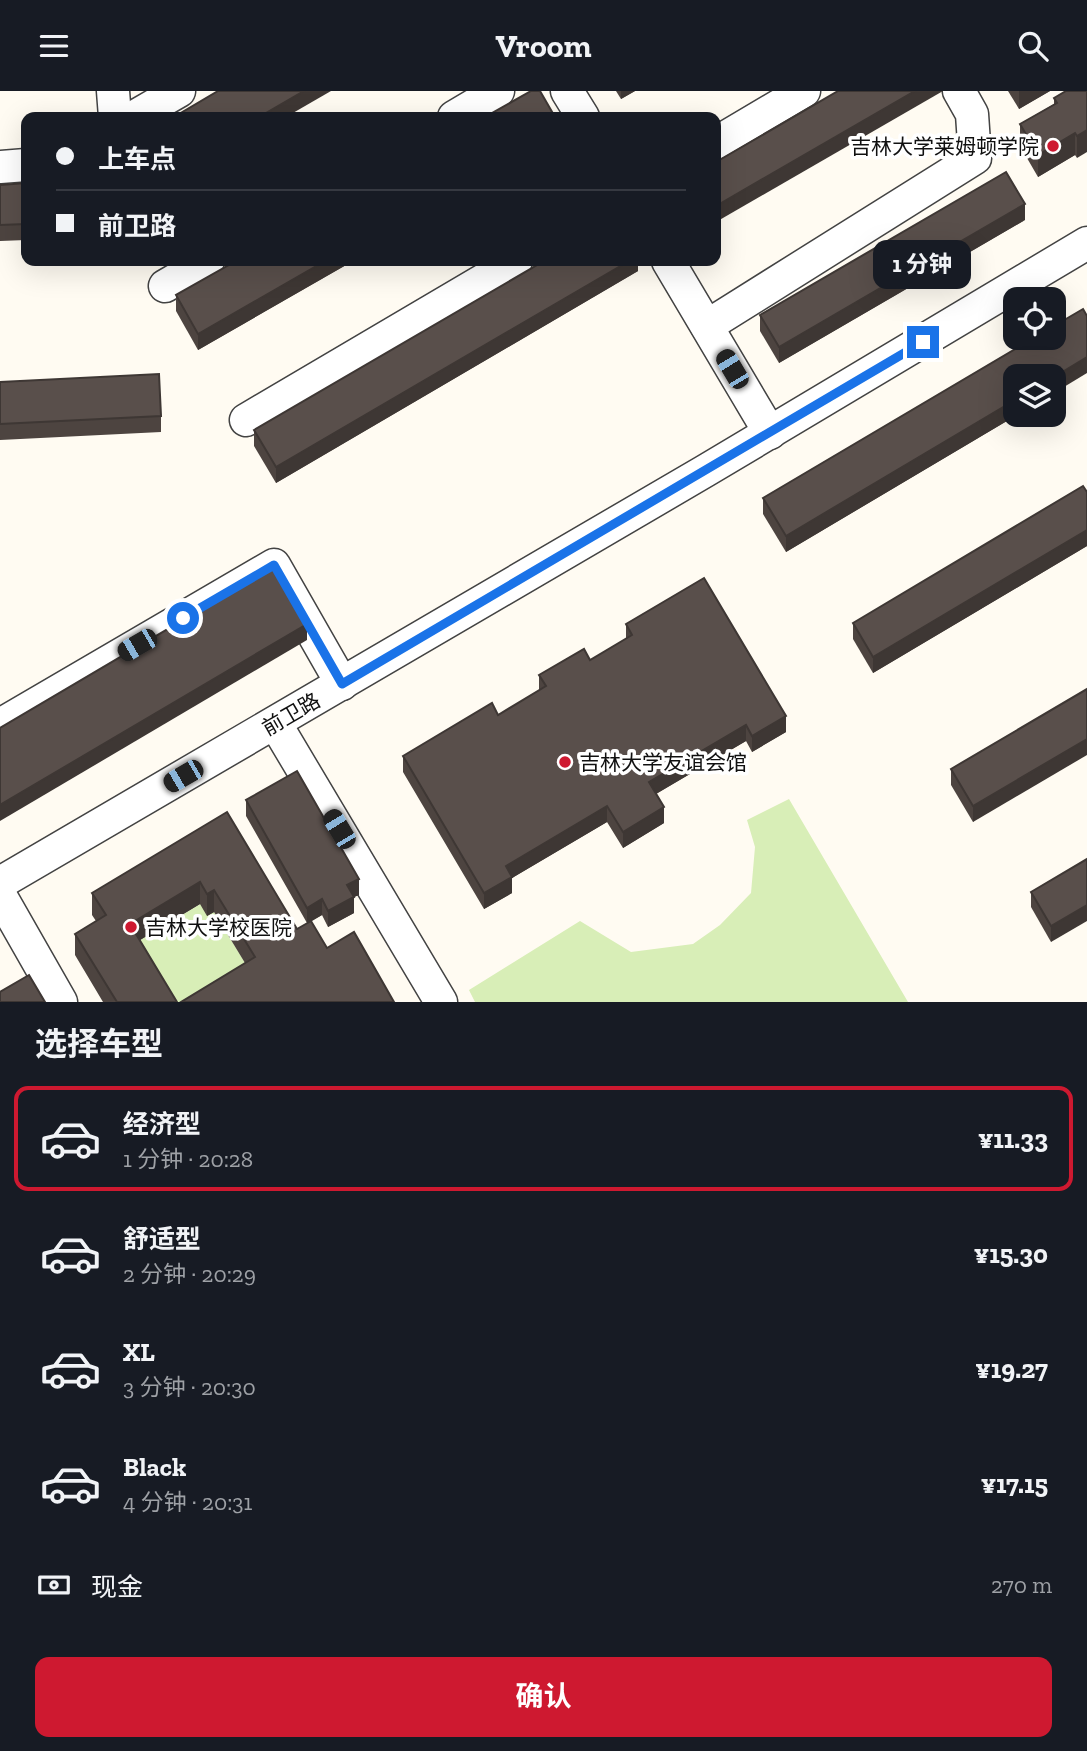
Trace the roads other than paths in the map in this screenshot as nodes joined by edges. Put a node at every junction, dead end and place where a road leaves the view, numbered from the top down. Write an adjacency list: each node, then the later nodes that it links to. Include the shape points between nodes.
1 (113, 91): 7 (street)
2 (179, 91): 8 (street)
3 (498, 91): 9 (street)
4 (567, 91): 10 (street)
5 (804, 91): 11 (street)
6 (959, 91): 19 (street, via 972,114 975,158)
7 (115, 112)
8 (143, 112)
9 (462, 112)
10 (580, 112)
11 (721, 140)
12 (21, 165): 13 (street)
13 (0, 167)
14 (1087, 243): 21 (street, 前卫路)
15 (199, 266): 18 (street)
16 (508, 266): 20 (street)
17 (671, 266): 19 (street)
18 (165, 286)
19 (707, 325): 21 (street)
20 (246, 420)
21 (770, 433): 22 (street, 前卫路)
22 (342, 684): 23 (street, 前卫路); 24 (street, via 274,565)
23 (275, 723): 25 (street, 前卫路); 28 (street)
24 (0, 725)
25 (0, 883)
26 (0, 895): 27 (street)
27 (61, 1002)
28 (441, 1002)

